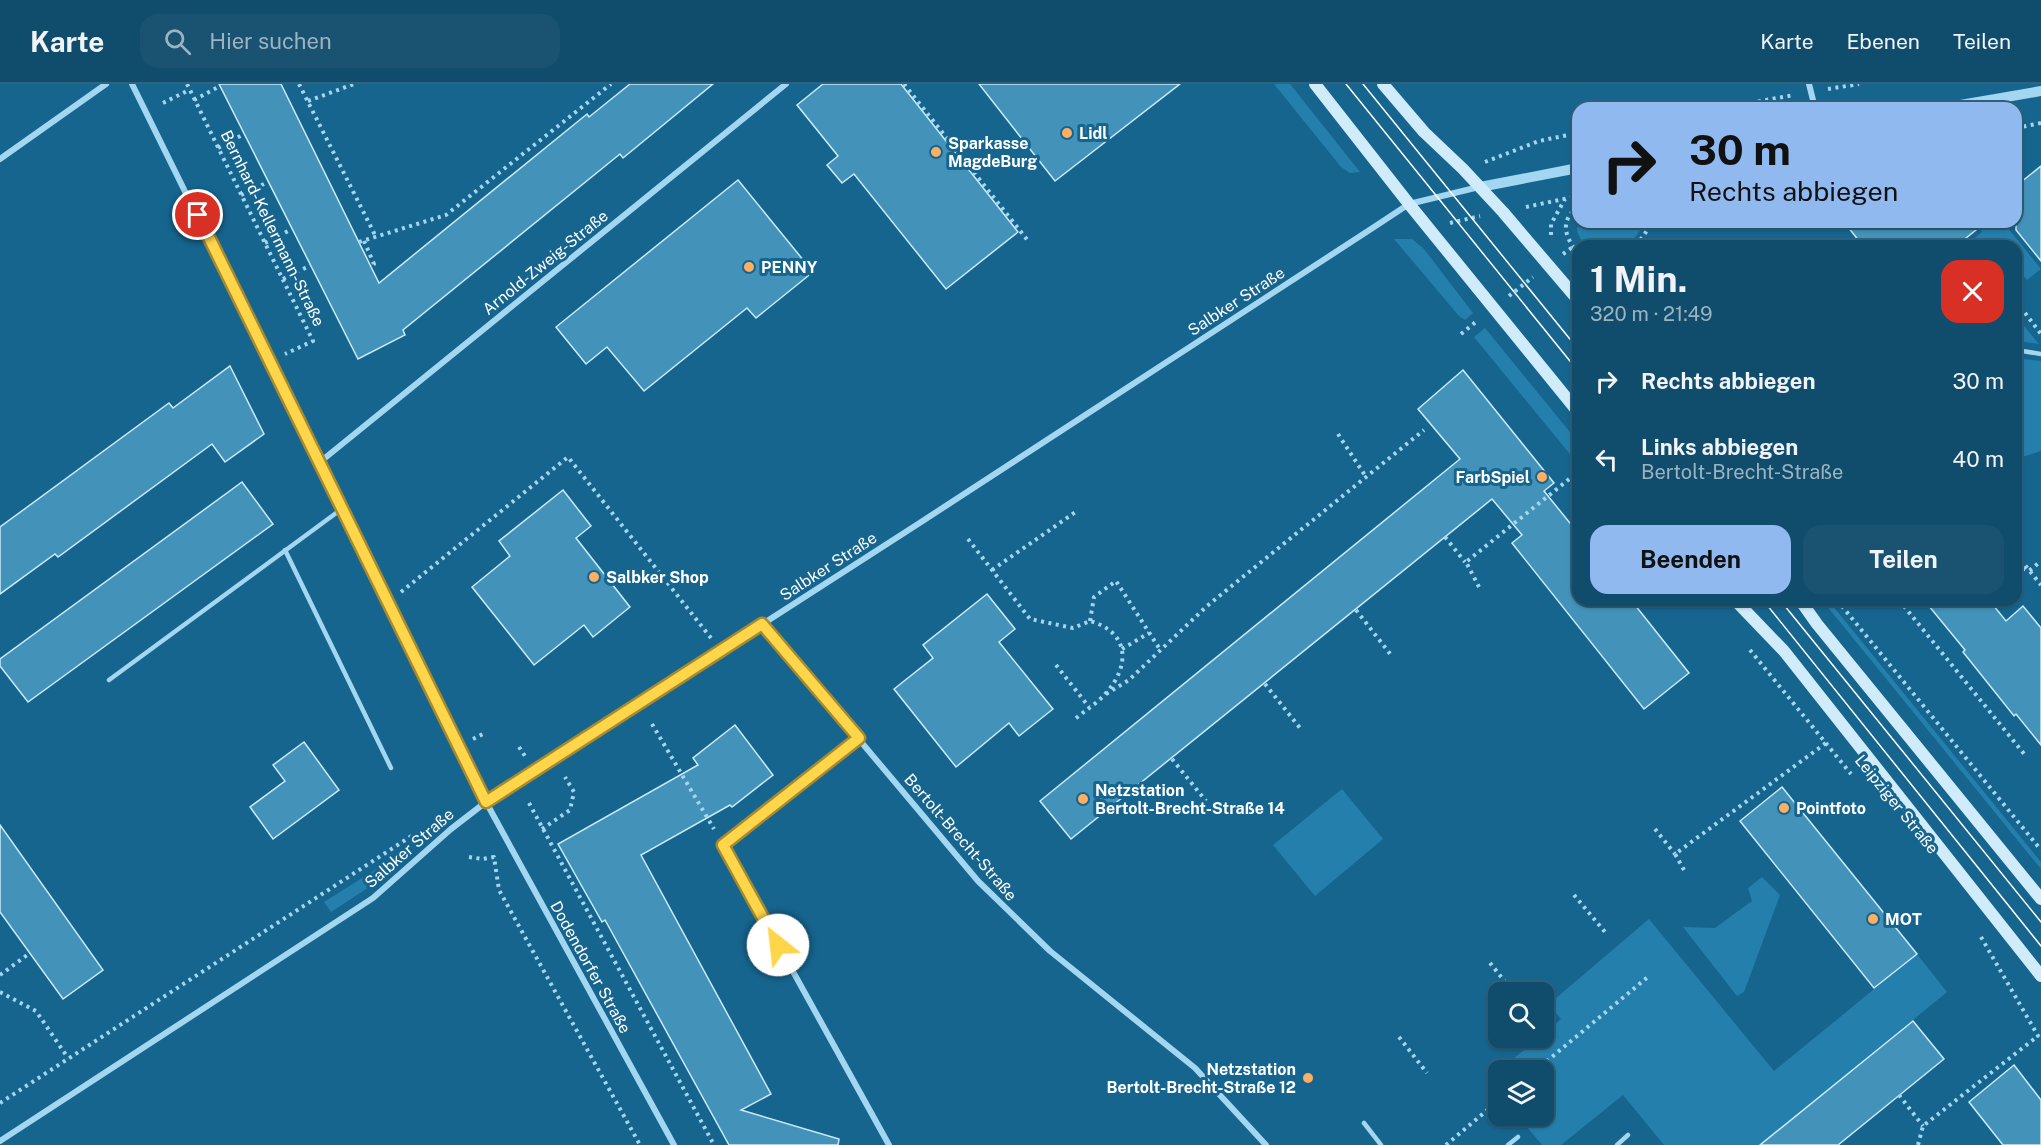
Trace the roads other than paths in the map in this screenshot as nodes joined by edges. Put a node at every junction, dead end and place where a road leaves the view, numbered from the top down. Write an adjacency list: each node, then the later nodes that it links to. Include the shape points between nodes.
1 (106, 84): 10 (street)
2 (132, 84): 18 (street)
3 (786, 84): 18 (street, Arnold-Zweig-Straße)
4 (1315, 84): 13 (main road)
5 (1383, 84): 12 (main road, via 1424,132)
6 (1809, 84): 8 (street)
7 (2041, 91): 9 (street)
8 (1814, 102)
9 (1978, 102)
10 (0, 159)
11 (1572, 169): 12 (street)
12 (1480, 187): 13 (street, Salbker Straße); 14 (main road)
13 (1409, 204): 17 (main road); 23 (street, Salbker Straße)
14 (1572, 293)
15 (2022, 351): 16 (lane)
16 (2041, 354)
17 (1572, 405)
18 (320, 462): 19 (street)
19 (342, 508): 20 (lane); 27 (street)
20 (285, 550): 24 (lane); 26 (lane)
21 (1742, 606): 29 (main road, Leipziger Straße, via 1784,651)
22 (1804, 606): 28 (main road)
23 (762, 624): 25 (street, Bertolt-Brecht-Straße); 27 (street, Salbker Straße)
24 (109, 680)
25 (859, 738): 35 (street, via 723,845); 36 (street, Bertolt-Brecht-Straße, via 1001,905 1050,951 1195,1068)
26 (391, 768)
27 (486, 802): 33 (street, Salbker Straße, via 373,898); 34 (street, Dodendorfer Straße)
28 (2041, 899)
29 (2041, 976)
30 (1364, 1123): 37 (lane)
31 (1628, 1136): 39 (lane)
32 (1518, 1137): 38 (lane)
33 (0, 1141)
34 (674, 1145)
35 (889, 1145)
36 (1266, 1145)
37 (1381, 1145)
38 (1508, 1145)
39 (1617, 1145)

